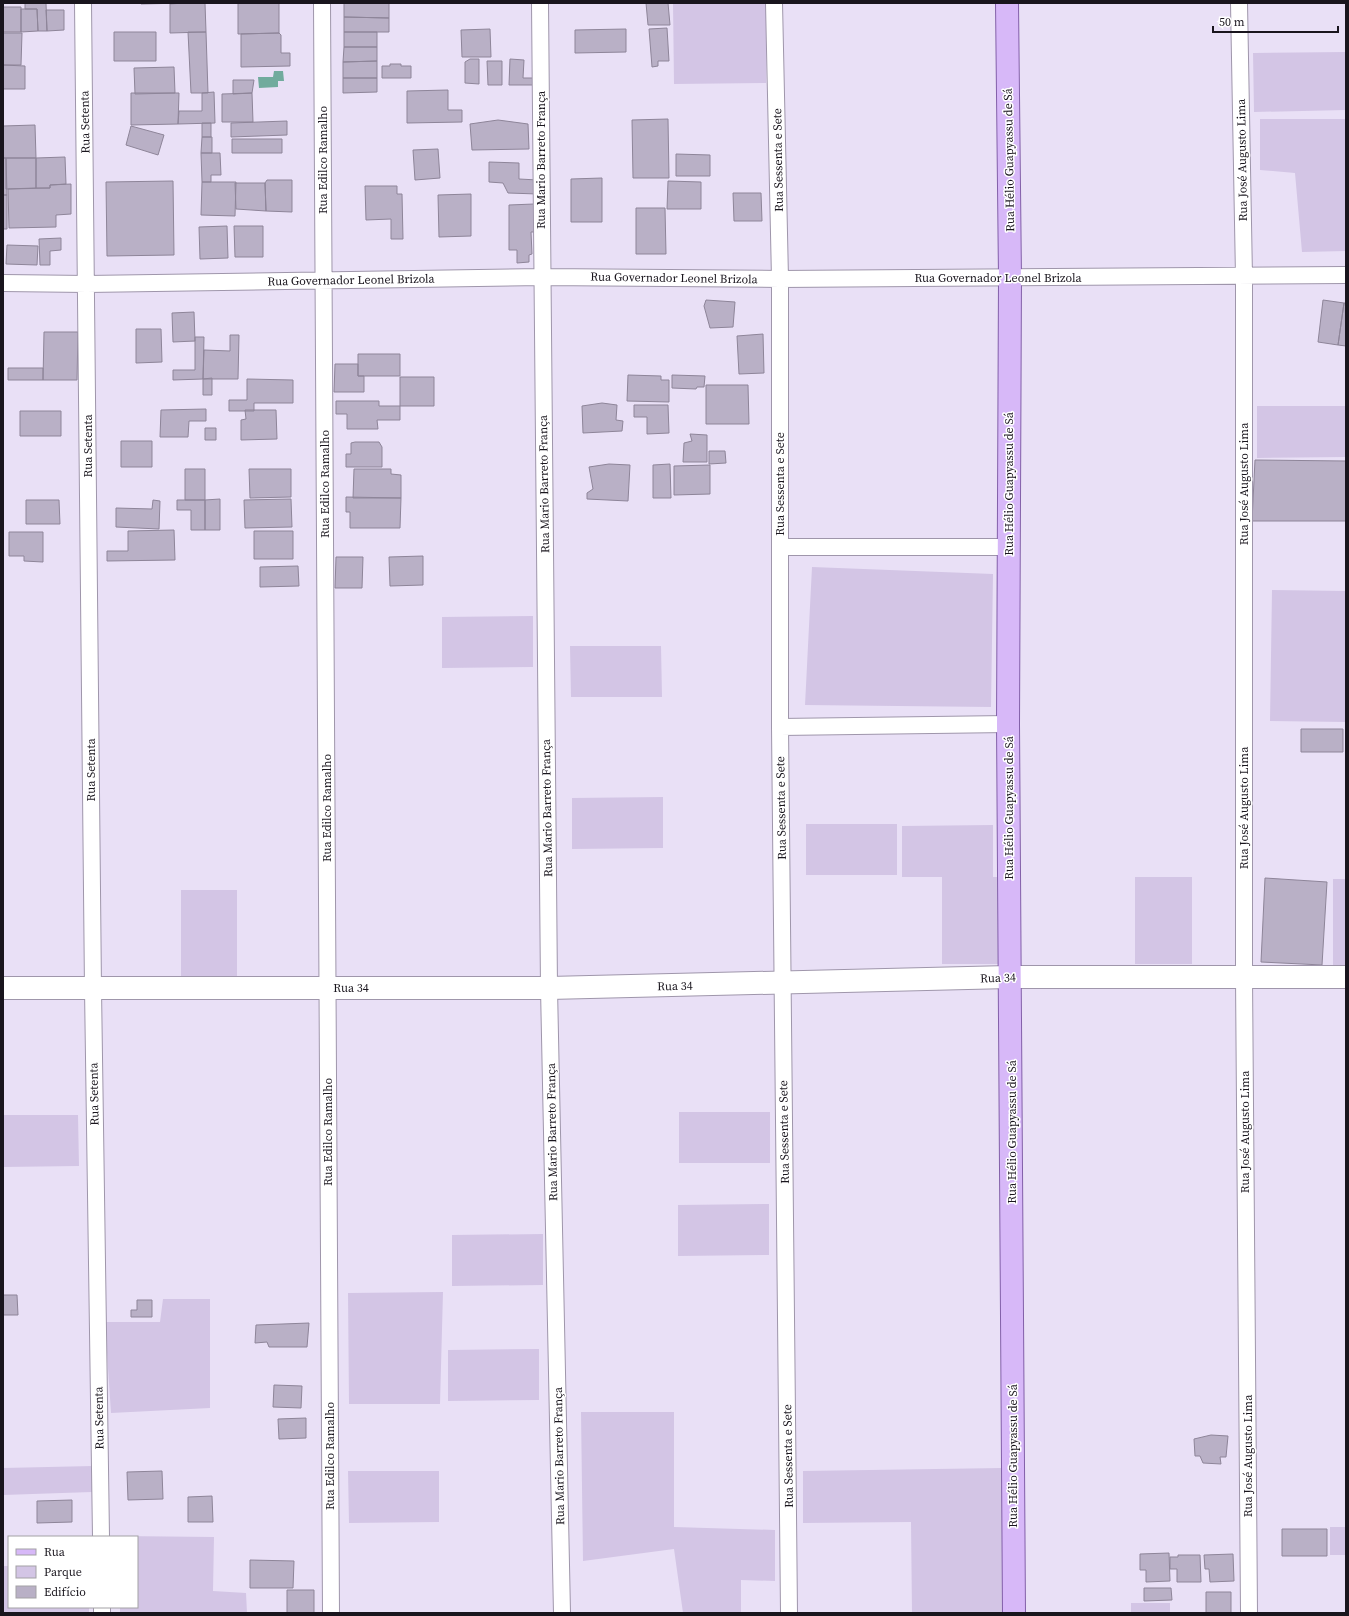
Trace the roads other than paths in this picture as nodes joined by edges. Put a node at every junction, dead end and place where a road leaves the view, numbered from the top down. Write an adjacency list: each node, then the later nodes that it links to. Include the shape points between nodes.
1 (83, 3): 14 (street, Rua Setenta)
2 (322, 3): 12 (street, Rua Edilco Ramalho)
3 (540, 3): 8 (street, Rua Mario Barreto França)
4 (774, 3): 11 (street, Rua Sessenta e Sete)
5 (1007, 3): 10 (main road, Rua Hélio Guapyassu de Sá)
6 (1239, 3): 9 (street, Rua José Augusto Lima)
7 (1346, 275): 9 (street, Rua Governador Leonel Brizola)
8 (542, 276): 11 (street, Rua Governador Leonel Brizola); 12 (street, Rua Governador Leonel Brizola); 25 (street, Rua Mario Barreto França)
9 (1244, 276): 10 (street, Rua Governador Leonel Brizola); 21 (street, Rua José Augusto Lima)
10 (1010, 278): 11 (street, Rua Governador Leonel Brizola); 15 (main road, Rua Hélio Guapyassu de Sá)
11 (780, 279): 16 (street, Rua Sessenta e Sete)
12 (324, 281): 14 (street, Rua Governador Leonel Brizola); 24 (street, Rua Edilco Ramalho)
13 (3, 284): 14 (street, Rua Governador Leonel Brizola)
14 (87, 284): 26 (street, Rua Setenta)
15 (1009, 547): 16 (street); 17 (main road, Rua Hélio Guapyassu de Sá)
16 (780, 548): 18 (street, Rua Sessenta e Sete)
17 (1008, 724): 18 (street); 20 (main road, Rua Hélio Guapyassu de Sá)
18 (780, 727): 22 (street, Rua Sessenta e Sete)
19 (1346, 977): 21 (street, Rua 34)
20 (1009, 978): 21 (street, Rua 34); 22 (street, Rua 34); 31 (main road, Rua Hélio Guapyassu de Sá)
21 (1244, 978): 32 (street, Rua José Augusto Lima)
22 (782, 984): 25 (street, Rua 34); 30 (street, Rua Sessenta e Sete)
23 (3, 988): 26 (street, Rua 34)
24 (328, 988): 25 (street, Rua 34); 26 (street, Rua 34); 28 (street, Rua Edilco Ramalho)
25 (549, 988): 29 (street, Rua Mario Barreto França)
26 (93, 989): 27 (street, Rua Setenta)
27 (101, 1536)
28 (331, 1613)
29 (562, 1613)
30 (790, 1613)
31 (1014, 1613)
32 (1249, 1613)

